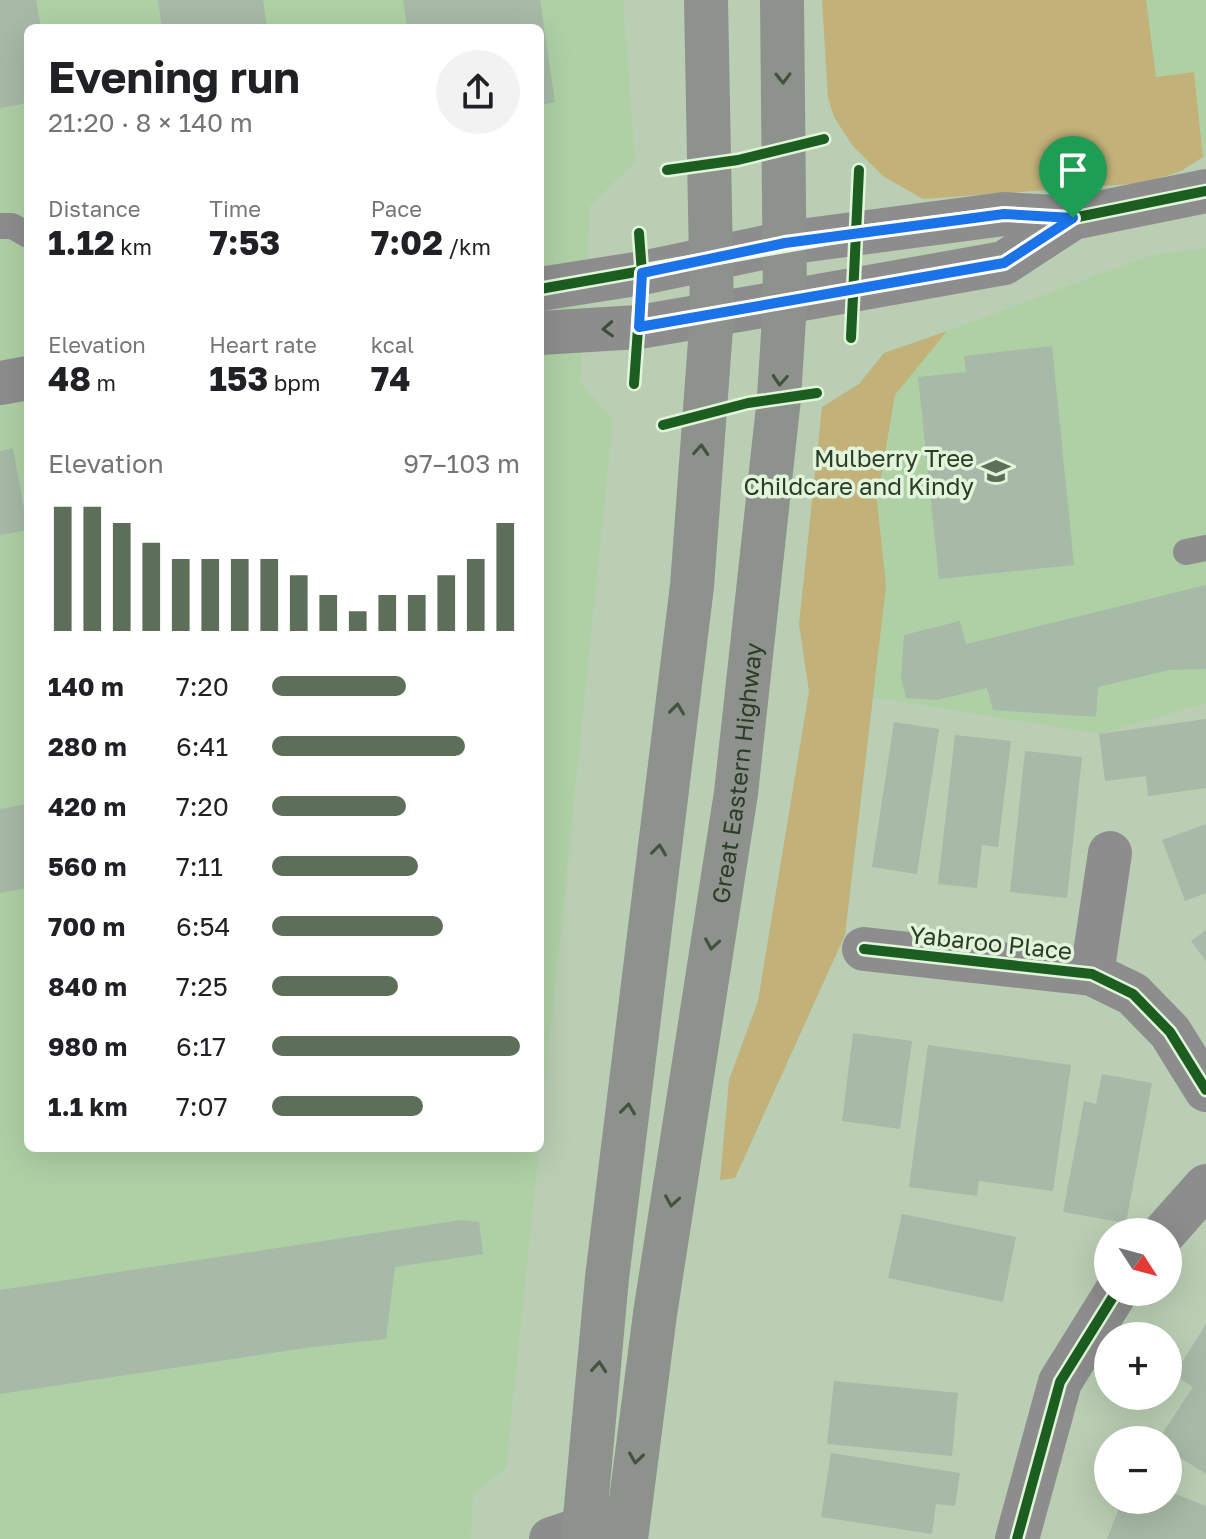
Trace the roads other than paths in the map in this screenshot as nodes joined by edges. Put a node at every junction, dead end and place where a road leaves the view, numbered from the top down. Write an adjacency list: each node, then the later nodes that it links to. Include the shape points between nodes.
1 (706, 0): 8 (highway)
2 (782, 0): 7 (highway, Great Eastern Highway, one-way to 7)
3 (1206, 191): 4 (street)
4 (1073, 218): 7 (street, via 1004,214); 10 (street, via 1004,263)
5 (0, 226): 6 (lane)
6 (24, 233)
7 (785, 243): 8 (street); 10 (highway, Great Eastern Highway)
8 (712, 258): 9 (street); 11 (highway)
9 (544, 288)
10 (785, 302): 11 (street); 22 (highway, Great Eastern Highway, one-way to 22, via 736,793)
11 (712, 314): 12 (street, one-way to 12, via 639,327); 23 (highway, one-way to 11, via 692,586)
12 (544, 333)
13 (24, 379): 14 (street)
14 (0, 383)
15 (1110, 853): 17 (street, Yabaroo Place)
16 (864, 949): 17 (street, Yabaroo Place)
17 (1092, 974): 18 (street, Yabaroo Place, via 1133,994 1170,1032)
18 (1206, 1090)
19 (1206, 1186): 20 (street)
20 (1177, 1218)
21 (1107, 1306): 24 (street, via 1060,1382)
22 (627, 1526): 23 (street)
23 (573, 1535)
24 (1017, 1539)

